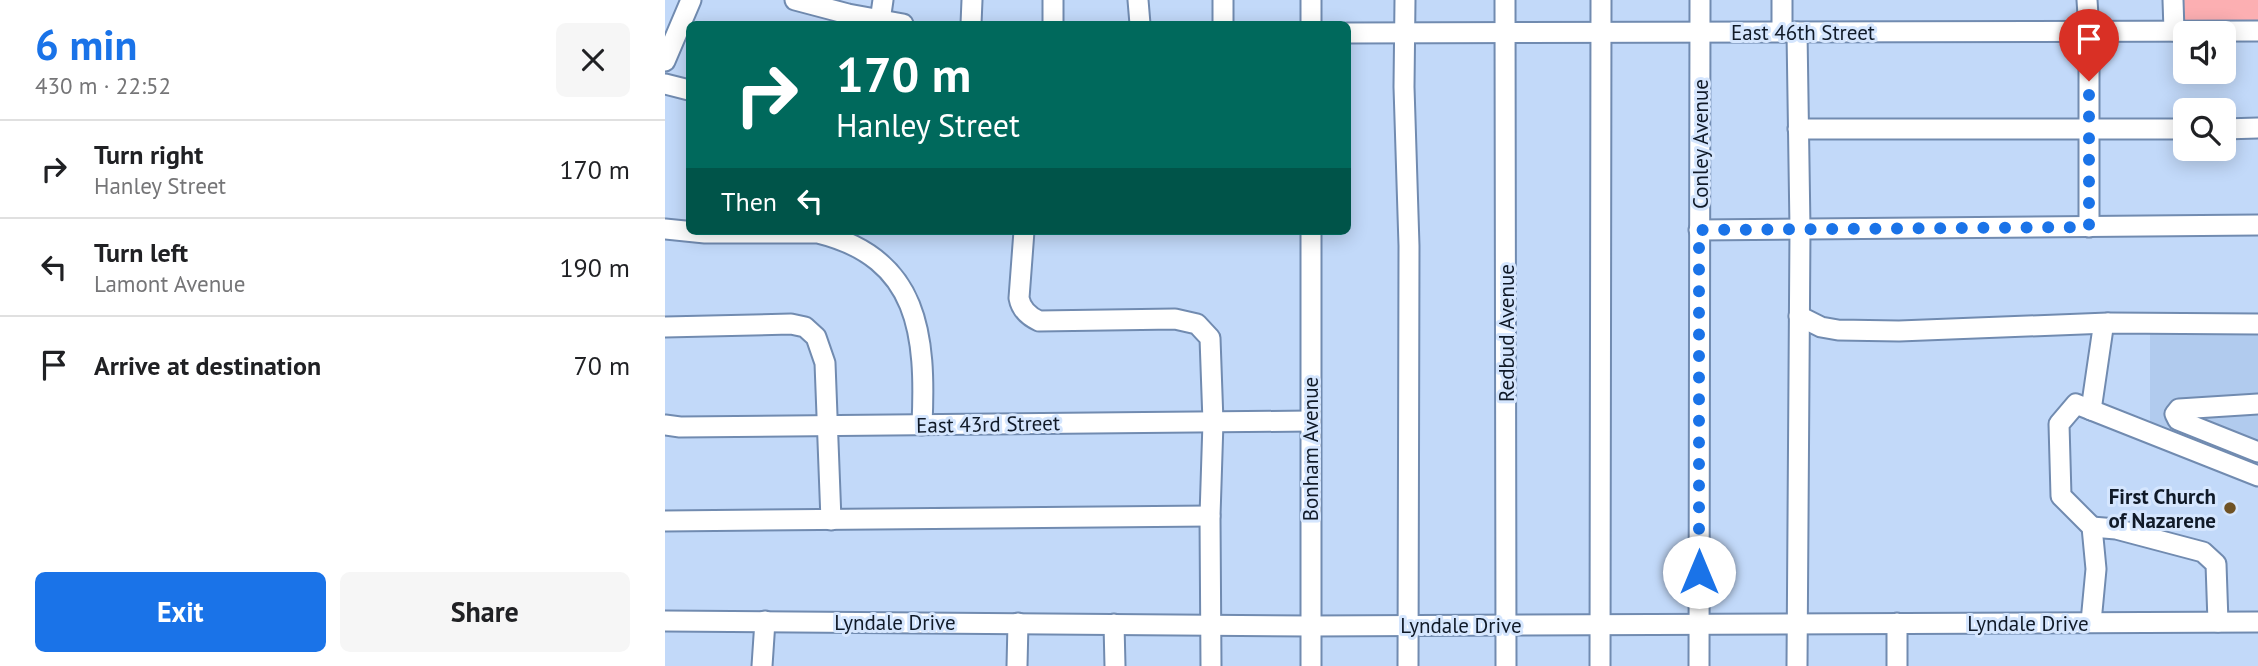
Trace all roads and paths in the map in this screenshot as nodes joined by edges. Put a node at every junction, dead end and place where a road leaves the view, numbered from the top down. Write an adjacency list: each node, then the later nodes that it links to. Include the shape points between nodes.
1 (691, 0): 33 (street)
2 (795, 0): 16 (street)
3 (883, 0): 16 (street)
4 (972, 0): 17 (street)
5 (1053, 0): 18 (street)
6 (1138, 0): 19 (street)
7 (1223, 0): 20 (street)
8 (1311, 0): 21 (street)
9 (1405, 0): 32 (street)
10 (1505, 0): 27 (street, Redbud Avenue)
11 (1601, 0): 28 (street)
12 (1700, 0): 29 (street, Conley Avenue)
13 (1782, 0): 30 (street)
14 (2087, 0): 23 (street)
15 (2173, 0): 22 (street)
16 (880, 21)
17 (971, 21)
18 (1053, 21)
19 (1140, 21)
20 (1223, 21)
21 (1311, 21)
22 (2173, 21)
23 (2089, 31): 24 (street, East 46th Street); 30 (street, East 46th Street); 40 (street)
24 (2173, 31)
25 (2236, 31): 26 (street, East 46th Street)
26 (2258, 31)
27 (1505, 32): 28 (street, East 46th Street); 32 (street, East 46th Street); 80 (street, Redbud Avenue)
28 (1601, 32): 29 (street, East 46th Street); 81 (street)
29 (1700, 32): 30 (street, East 46th Street); 46 (street, Conley Avenue)
30 (1790, 32): 37 (street)
31 (1351, 33): 32 (street, East 46th Street)
32 (1405, 33): 79 (street)
33 (665, 61)
34 (665, 84): 35 (street)
35 (686, 89)
36 (2258, 128): 39 (street)
37 (1798, 129): 40 (street); 44 (street)
38 (2173, 129): 40 (street)
39 (2236, 129)
40 (2089, 130): 42 (street)
41 (2258, 225): 42 (street)
42 (2089, 227): 44 (street)
43 (665, 229): 45 (street)
44 (1800, 229): 46 (street); 50 (street)
45 (686, 230)
46 (1699, 230): 75 (street, Conley Avenue)
47 (824, 235): 59 (street, via 869,255 899,286 910,305 923,366)
48 (1024, 235): 57 (street, via 1019,298 1031,317 1039,321 1175,319 1196,324 1208,333)
49 (1311, 235): 56 (street, Bonham Avenue)
50 (1799, 316): 51 (street, via 1838,330); 76 (street)
51 (2108, 323): 52 (street); 55 (street, via 2103,328)
52 (2258, 324)
53 (665, 327): 60 (street, via 805,327 823,351)
54 (2258, 404): 61 (street, via 2179,409 2175,414 2178,420)
55 (2091, 410): 62 (street); 66 (street, via 2077,404 2059,424 2060,496)
56 (1310, 421): 57 (street, East 43rd Street); 78 (street, Bonham Avenue)
57 (1213, 422): 59 (street, East 43rd Street); 63 (street)
58 (665, 425): 60 (street, East 43rd Street)
59 (922, 425): 60 (street, East 43rd Street)
60 (828, 426): 64 (street)
61 (2258, 452)
62 (2258, 477)
63 (1210, 516): 64 (street); 77 (street)
64 (831, 520): 65 (street)
65 (665, 521)
66 (2092, 527): 69 (street, via 2096,569); 70 (street, via 2203,552 2216,564)
67 (665, 621): 68 (street, Lyndale Drive)
68 (765, 621): 72 (street, Lyndale Drive); 82 (street)
69 (2091, 622): 70 (street, Lyndale Drive); 73 (street, Lyndale Drive)
70 (2218, 622): 71 (street, Lyndale Drive)
71 (2258, 622)
72 (1018, 623): 74 (street, Lyndale Drive); 83 (street)
73 (1897, 623): 76 (street, Lyndale Drive); 92 (street)
74 (1114, 624): 77 (street, Lyndale Drive); 84 (street)
75 (1699, 624): 76 (street, Lyndale Drive); 81 (street, Lyndale Drive); 90 (street, Conley Avenue)
76 (1797, 624): 91 (street)
77 (1211, 625): 78 (street, Lyndale Drive); 85 (street)
78 (1310, 625): 79 (street, Lyndale Drive); 86 (street, Bonham Avenue)
79 (1408, 625): 80 (street, Lyndale Drive); 87 (street)
80 (1506, 625): 81 (street, Lyndale Drive); 88 (street, Redbud Avenue)
81 (1599, 625): 89 (street)
82 (762, 666)
83 (1017, 666)
84 (1115, 666)
85 (1211, 666)
86 (1311, 666)
87 (1408, 666)
88 (1506, 666)
89 (1600, 666)
90 (1699, 666)
91 (1797, 666)
92 (1897, 666)

